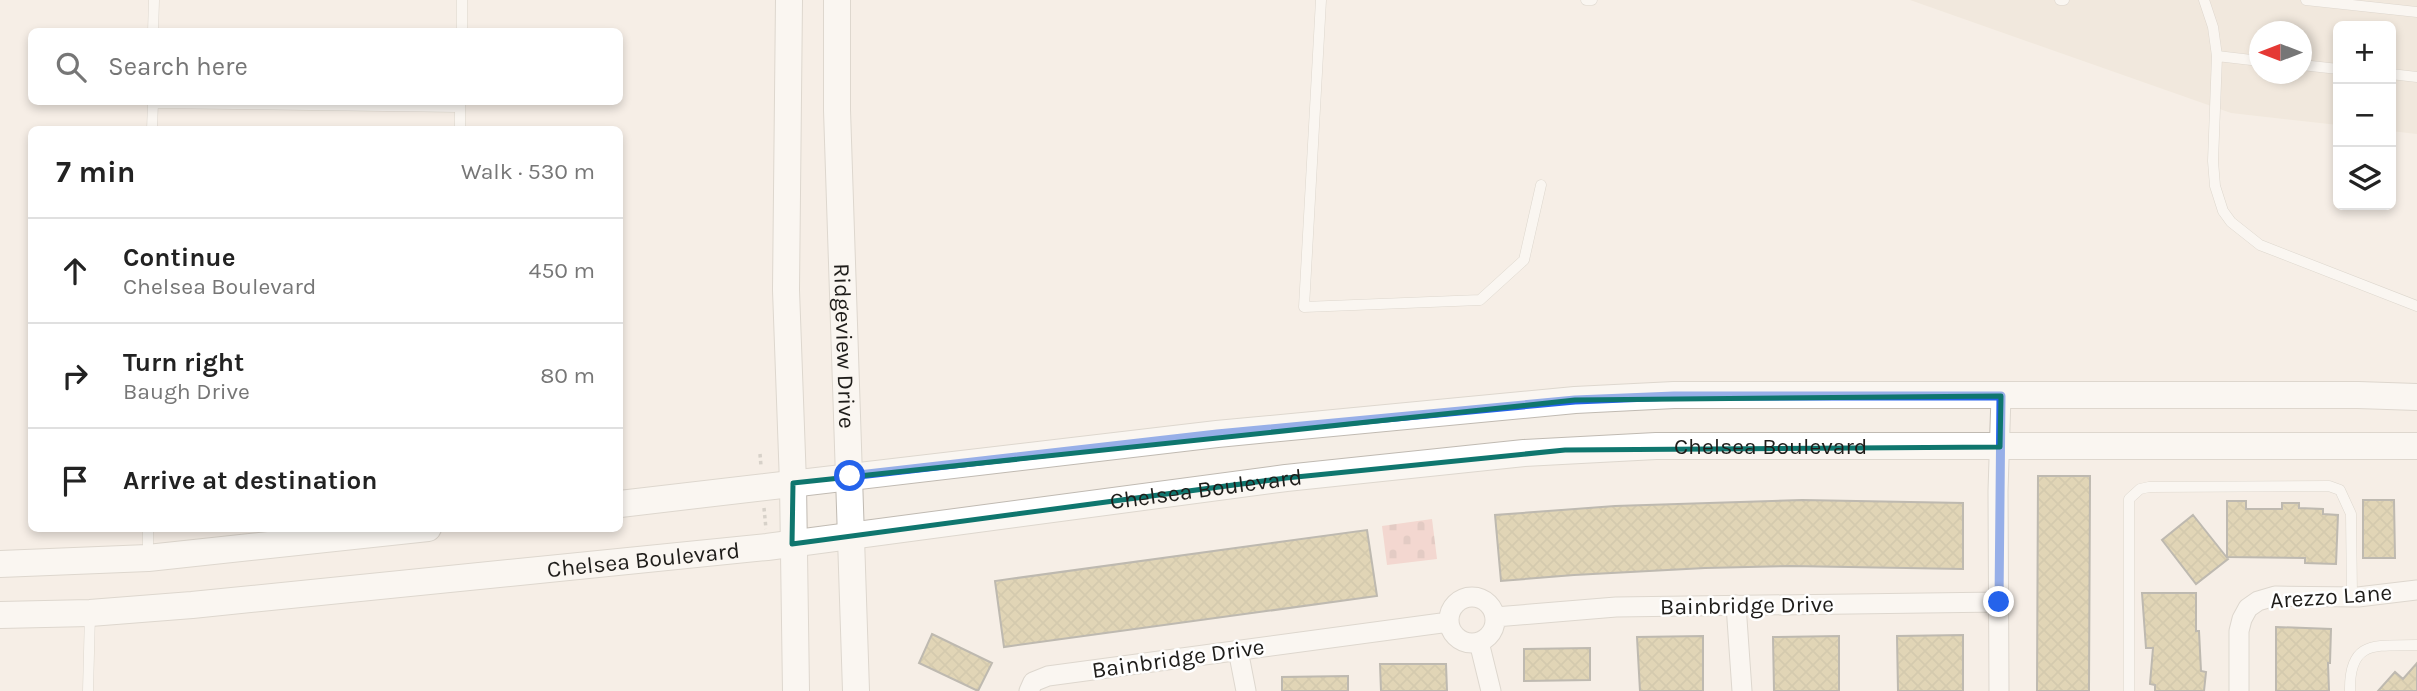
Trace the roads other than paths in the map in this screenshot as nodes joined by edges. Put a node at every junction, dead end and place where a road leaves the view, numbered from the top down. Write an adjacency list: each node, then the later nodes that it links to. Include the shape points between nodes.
1 (154, 0): 11 (lane)
2 (462, 0): 12 (lane)
3 (789, 0): 30 (main road, via 786,290)
4 (837, 0): 29 (main road, Ridgeview Drive)
5 (1321, 0): 23 (lane, via 1304,307 1480,300 1524,260)
6 (1586, 0): 7 (lane)
7 (1592, 0)
8 (2204, 0): 13 (lane)
9 (2306, 0): 10 (lane)
10 (2417, 12)
11 (153, 28)
12 (462, 28)
13 (2217, 56): 14 (lane); 24 (lane, via 2213,176 2218,200 2231,222 2260,245)
14 (2249, 60)
15 (2312, 66): 16 (lane)
16 (2333, 68)
17 (2396, 75): 18 (lane)
18 (2417, 77)
19 (153, 105): 21 (lane)
20 (460, 105): 22 (lane)
21 (152, 126)
22 (460, 126)
23 (1541, 185)
24 (2417, 306)
25 (2001, 396): 26 (main road); 28 (street); 29 (main road, via 1575,400 1217,434)
26 (2417, 397)
27 (2417, 446): 28 (main road, Chelsea Boulevard)
28 (2000, 447): 34 (main road, Chelsea Boulevard, via 1656,446 1537,452 1286,478); 40 (street)
29 (850, 476): 30 (main road); 34 (main road, Ridgeview Drive)
30 (793, 483): 31 (main road); 35 (main road)
31 (623, 504)
32 (148, 532): 36 (lane)
33 (391, 532): 36 (main road)
34 (852, 537): 35 (main road, Chelsea Boulevard); 52 (main road, Ridgeview Drive)
35 (780, 546): 42 (main road, Chelsea Boulevard); 51 (main road)
36 (148, 558): 37 (main road)
37 (0, 564)
38 (2417, 590): 39 (street, Arezzo Lane)
39 (2352, 597): 57 (lane, via 2351,514 2340,491 2329,486 2140,489 2129,499); 58 (street, Arezzo Lane, via 2269,597 2248,608 2239,631)
40 (1999, 602): 41 (street, Bainbridge Drive); 56 (street)
41 (1736, 605): 44 (street, Bainbridge Drive, via 1616,607); 55 (street)
42 (90, 614): 43 (main road, Chelsea Boulevard); 50 (lane)
43 (0, 615)
44 (1495, 617): 45 (street, via 1486,602 1472,597 1457,602); 46 (street, via 1489,636)
45 (1449, 622): 46 (street, via 1461,641); 48 (street, Bainbridge Drive)
46 (1479, 642): 54 (street)
47 (2417, 645): 59 (lane, via 2369,646 2359,654 2350,673)
48 (1238, 650): 49 (street, Bainbridge Drive, via 1048,676); 53 (street)
49 (1031, 687)
50 (88, 691)
51 (796, 691)
52 (856, 691)
53 (1246, 691)
54 (1491, 691)
55 (1742, 691)
56 (1999, 691)
57 (2129, 691)
58 (2239, 691)
59 (2350, 691)

